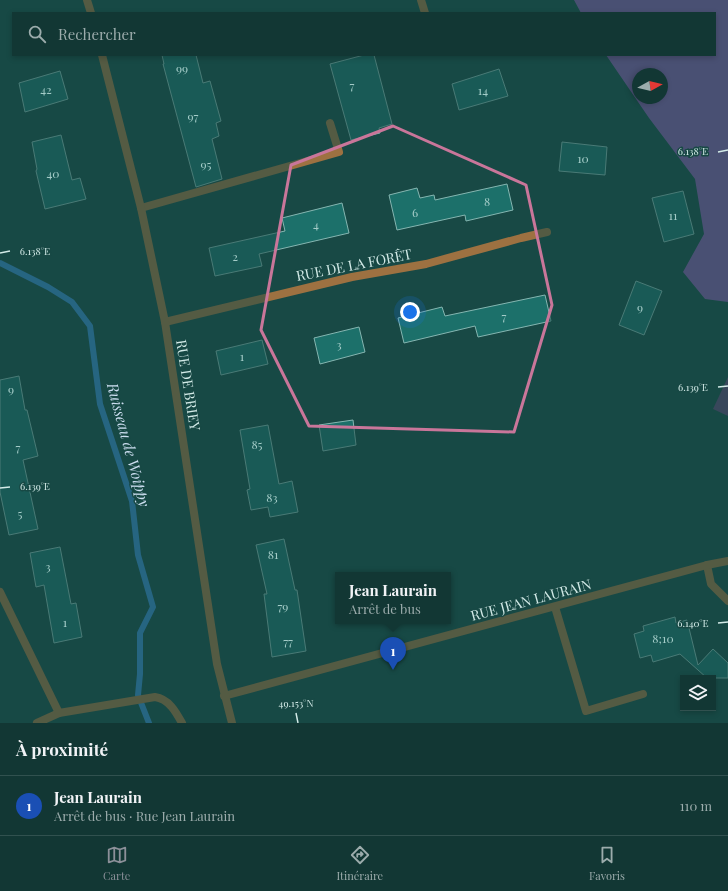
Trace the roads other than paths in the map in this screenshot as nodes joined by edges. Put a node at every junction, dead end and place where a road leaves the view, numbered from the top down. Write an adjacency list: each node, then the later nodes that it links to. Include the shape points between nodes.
1 (88, 0): 3 (street)
2 (421, 0): 4 (street)
3 (91, 12)
4 (425, 12)
5 (102, 56): 7 (street, RUE DE BRIEY)
6 (330, 123): 7 (street, via 339,152)
7 (141, 208): 9 (street, RUE DE BRIEY)
8 (547, 232): 9 (street, RUE DE LA FORÊT, via 426,264 352,277)
9 (165, 322): 16 (street, RUE DE BRIEY)
10 (728, 561): 11 (street, RUE JEAN LAURAIN)
11 (707, 565): 13 (street, via 711,584); 14 (street, RUE JEAN LAURAIN)
12 (0, 592): 17 (street)
13 (728, 601)
14 (555, 607): 15 (street, via 586,711); 16 (street, RUE JEAN LAURAIN)
15 (643, 694)
16 (224, 696): 20 (street, RUE DE BRIEY)
17 (59, 713): 18 (street); 19 (street, via 149,697 166,700)
18 (37, 723)
19 (182, 723)
20 (232, 723)

